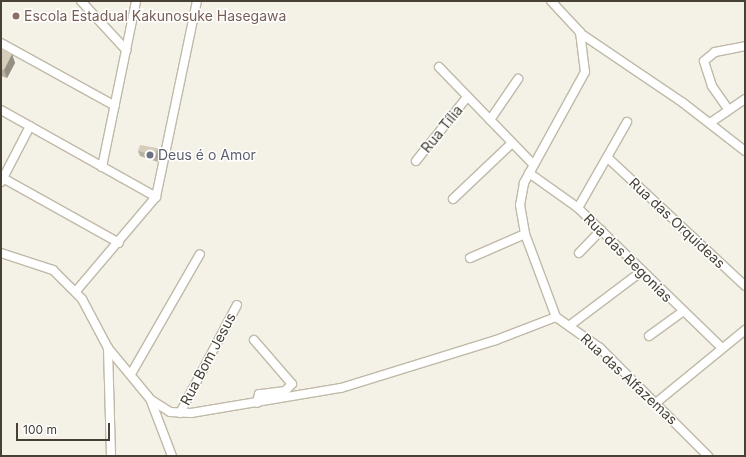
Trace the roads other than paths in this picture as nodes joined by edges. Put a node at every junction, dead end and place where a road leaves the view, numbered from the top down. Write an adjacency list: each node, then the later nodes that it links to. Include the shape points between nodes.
1 (81, 1): 8 (street)
2 (136, 1): 8 (street)
3 (197, 1): 28 (street)
4 (552, 1): 5 (street)
5 (580, 32): 18 (street); 24 (street, via 586,59 581,82)
6 (1, 43): 13 (street)
7 (745, 46): 15 (street, via 715,52 704,60 712,86)
8 (126, 50): 13 (street)
9 (439, 67): 11 (street)
10 (518, 79): 16 (street)
11 (467, 97): 16 (street); 23 (street, Rua Tília)
12 (745, 99): 15 (street)
13 (115, 106): 25 (street)
14 (1, 110): 19 (street)
15 (728, 110): 18 (street)
16 (490, 120): 20 (street)
17 (627, 122): 22 (street)
18 (710, 123): 21 (street)
19 (30, 126): 25 (street); 27 (street)
20 (512, 144): 24 (street); 29 (street)
21 (745, 151)
22 (609, 159): 30 (street); 39 (street, Rua das Orquideas)
23 (416, 161)
24 (534, 165): 26 (street)
25 (102, 167): 28 (street)
26 (529, 173): 30 (street, Rua das Begonias); 32 (street, via 520,205)
27 (2, 179): 33 (street)
28 (156, 197): 33 (street)
29 (454, 199)
30 (578, 208): 31 (street, Rua das Begonias)
31 (601, 230): 35 (street); 38 (street, Rua das Begonias)
32 (525, 234): 37 (street); 43 (street)
33 (119, 243): 40 (street)
34 (1, 253): 40 (street, via 42,264)
35 (578, 253)
36 (200, 254): 50 (street)
37 (470, 258)
38 (642, 271): 42 (street, Rua das Begonias); 44 (street)
39 (745, 286)
40 (77, 290): 48 (street)
41 (237, 305): 54 (street, Rua Bom Jesus)
42 (682, 312): 46 (street); 49 (street, Rua das Begonias)
43 (556, 317): 44 (street, Rua das Alfazemas); 53 (street, via 397,372)
44 (569, 326): 52 (street, Rua das Alfazemas, via 600,348)
45 (745, 330): 49 (street)
46 (649, 336)
47 (254, 340): 53 (street, via 292,384 285,391 259,394)
48 (108, 348): 50 (street); 55 (street)
49 (722, 348): 52 (street)
50 (131, 374): 51 (street)
51 (151, 400): 54 (street, via 161,408); 56 (street)
52 (657, 402): 57 (street, Rua das Alfazemas)
53 (257, 403): 54 (street)
54 (180, 413)
55 (111, 456)
56 (172, 456)
57 (708, 456)

